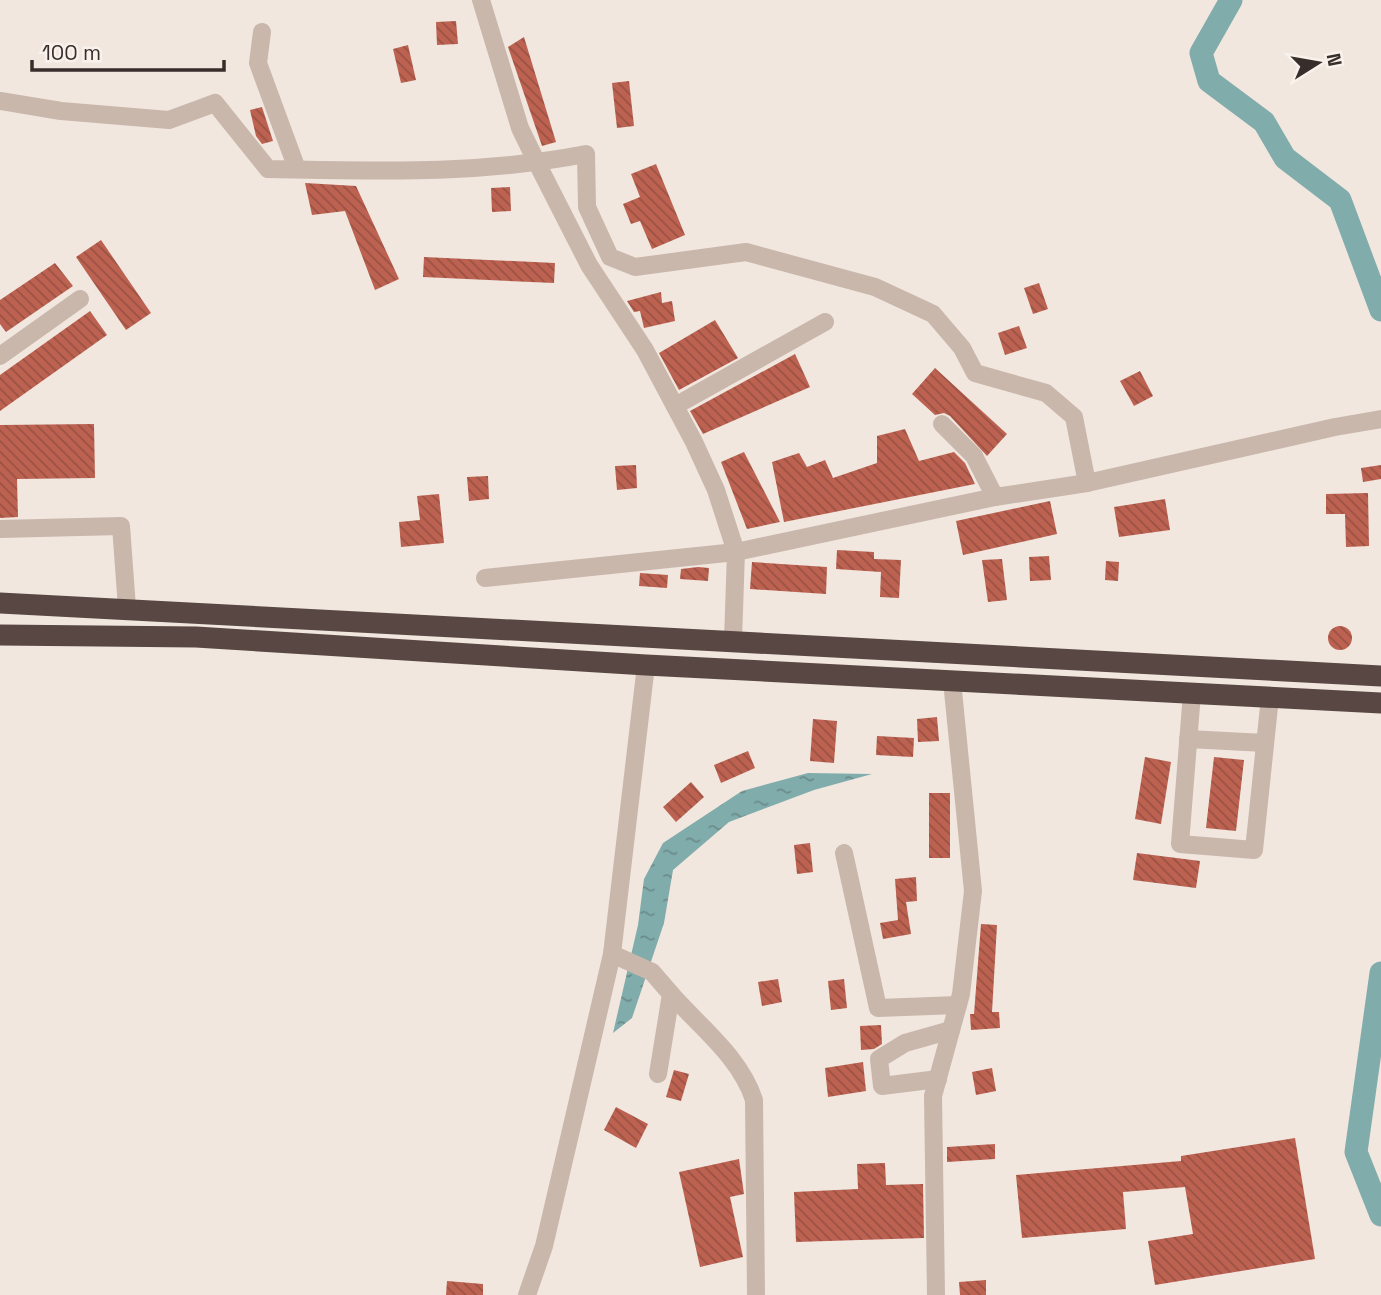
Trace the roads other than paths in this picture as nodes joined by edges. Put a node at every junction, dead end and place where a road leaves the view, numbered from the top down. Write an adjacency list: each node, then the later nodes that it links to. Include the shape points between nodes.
1 (481, 0): 4 (street, via 520,128)
2 (262, 32): 5 (street, via 258,63)
3 (0, 101): 5 (street, via 169,120 215,103 268,169)
4 (537, 163): 5 (street, via 416,173); 9 (street, via 589,265 645,350); 12 (street, via 586,154 587,207 610,257 635,267 746,252 875,287 933,314 962,348 975,373 1046,393 1074,417)
5 (297, 169)
6 (80, 299): 8 (street)
7 (825, 322): 9 (street)
8 (0, 356)
9 (675, 406): 15 (street, via 716,490)
10 (1381, 419): 12 (street)
11 (942, 424): 13 (street, via 969,449)
12 (1087, 483): 13 (street)
13 (995, 497): 15 (street)
14 (0, 529): 18 (street, via 121,526)
15 (736, 552): 16 (street); 20 (street)
16 (485, 578)
17 (0, 603): 18 (highway)
18 (127, 608): 20 (highway)
19 (0, 635): 21 (highway, via 196,637)
20 (733, 640): 22 (highway)
21 (646, 665): 23 (highway); 30 (street)
22 (1378, 676)
23 (952, 681): 24 (highway); 32 (street, via 973,891)
24 (1192, 693): 25 (highway); 27 (street)
25 (1270, 697): 26 (highway); 28 (street)
26 (1379, 702)
27 (1188, 740): 28 (street); 28 (street, via 1180,844 1242,849 1256,848)
28 (1265, 743)
29 (844, 853): 32 (street, via 878,1008)
30 (617, 957): 31 (street, via 652,972); 36 (street, via 544,1245)
31 (671, 994): 34 (street); 37 (street, via 736,1062 754,1100)
32 (958, 1005): 33 (street)
33 (951, 1030): 35 (street); 35 (street, via 905,1043 879,1059 883,1086)
34 (658, 1074)
35 (938, 1079): 38 (street, via 933,1096)
36 (527, 1295)
37 (756, 1295)
38 (936, 1295)

